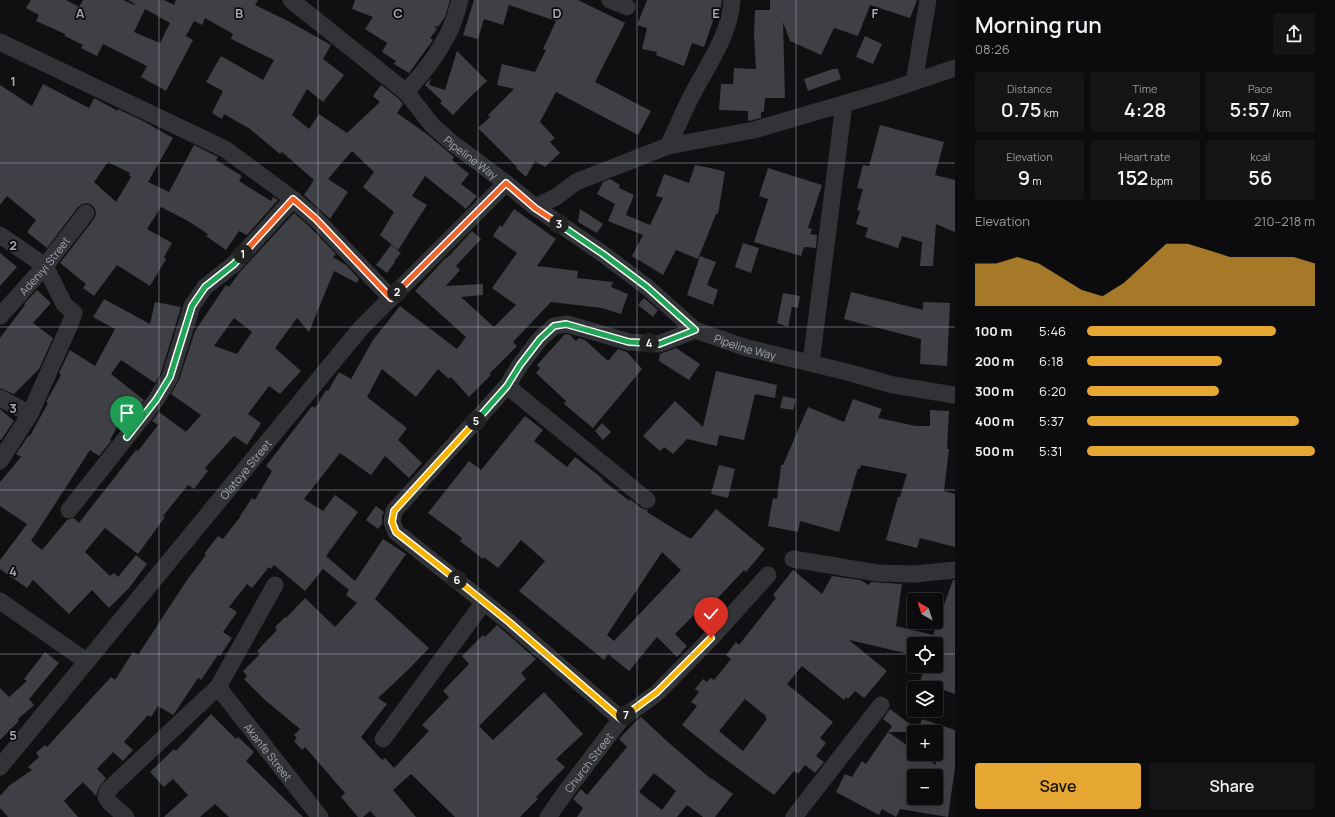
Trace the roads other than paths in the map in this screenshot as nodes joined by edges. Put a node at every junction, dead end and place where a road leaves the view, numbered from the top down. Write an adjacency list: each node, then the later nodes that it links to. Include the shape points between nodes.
1 (291, 0): 10 (street, Pipeline Way)
2 (460, 0): 10 (street, via 445,40)
3 (610, 0): 6 (street)
4 (732, 0): 12 (street, via 731,14 723,38)
5 (928, 0): 9 (street)
6 (627, 6)
7 (0, 42): 14 (street, via 225,149)
8 (955, 68): 9 (street)
9 (914, 82): 11 (street)
10 (406, 92): 13 (street, Pipeline Way, via 432,125)
11 (844, 104): 12 (street, via 754,130); 22 (street)
12 (668, 146): 15 (street, via 576,182)
13 (506, 183): 15 (street, Pipeline Way); 19 (street, Olatoye Street)
14 (293, 199): 19 (street, via 316,219); 29 (street, via 234,264 205,287 192,306 170,377 156,400)
15 (535, 208): 21 (street, Pipeline Way, via 647,287)
16 (86, 213): 18 (street, Adeniyi Street)
17 (0, 235): 18 (street)
18 (45, 266): 20 (street, Adeniyi Street); 26 (street, via 64,304 74,313)
19 (391, 298): 36 (street, Olatoye Street, via 361,328)
20 (0, 316)
21 (695, 330): 22 (street, Pipeline Way, via 747,348); 23 (street, via 659,344 629,342 566,324 554,326 540,339)
22 (811, 363): 24 (street, Pipeline Way, via 893,385)
23 (507, 386): 28 (street); 35 (street, via 394,511 392,522 396,532)
24 (955, 395)
25 (0, 398): 26 (street)
26 (30, 414): 27 (street)
27 (0, 461)
28 (647, 500)
29 (69, 510)
30 (793, 559): 31 (street, via 877,573 915,574)
31 (955, 570)
32 (768, 575): 39 (street, Church Street, via 711,638 657,692)
33 (275, 585): 37 (street)
34 (0, 601): 36 (street)
35 (484, 602): 39 (street); 40 (street)
36 (86, 661): 41 (street, Olatoye Street)
37 (218, 686): 42 (street, via 108,790 106,797 109,802); 43 (street, Akanfe Street)
38 (881, 705): 45 (street)
39 (621, 719): 44 (street, Church Street)
40 (382, 739)
41 (0, 767)
42 (126, 817)
43 (320, 817)
44 (548, 817)
45 (794, 817)

